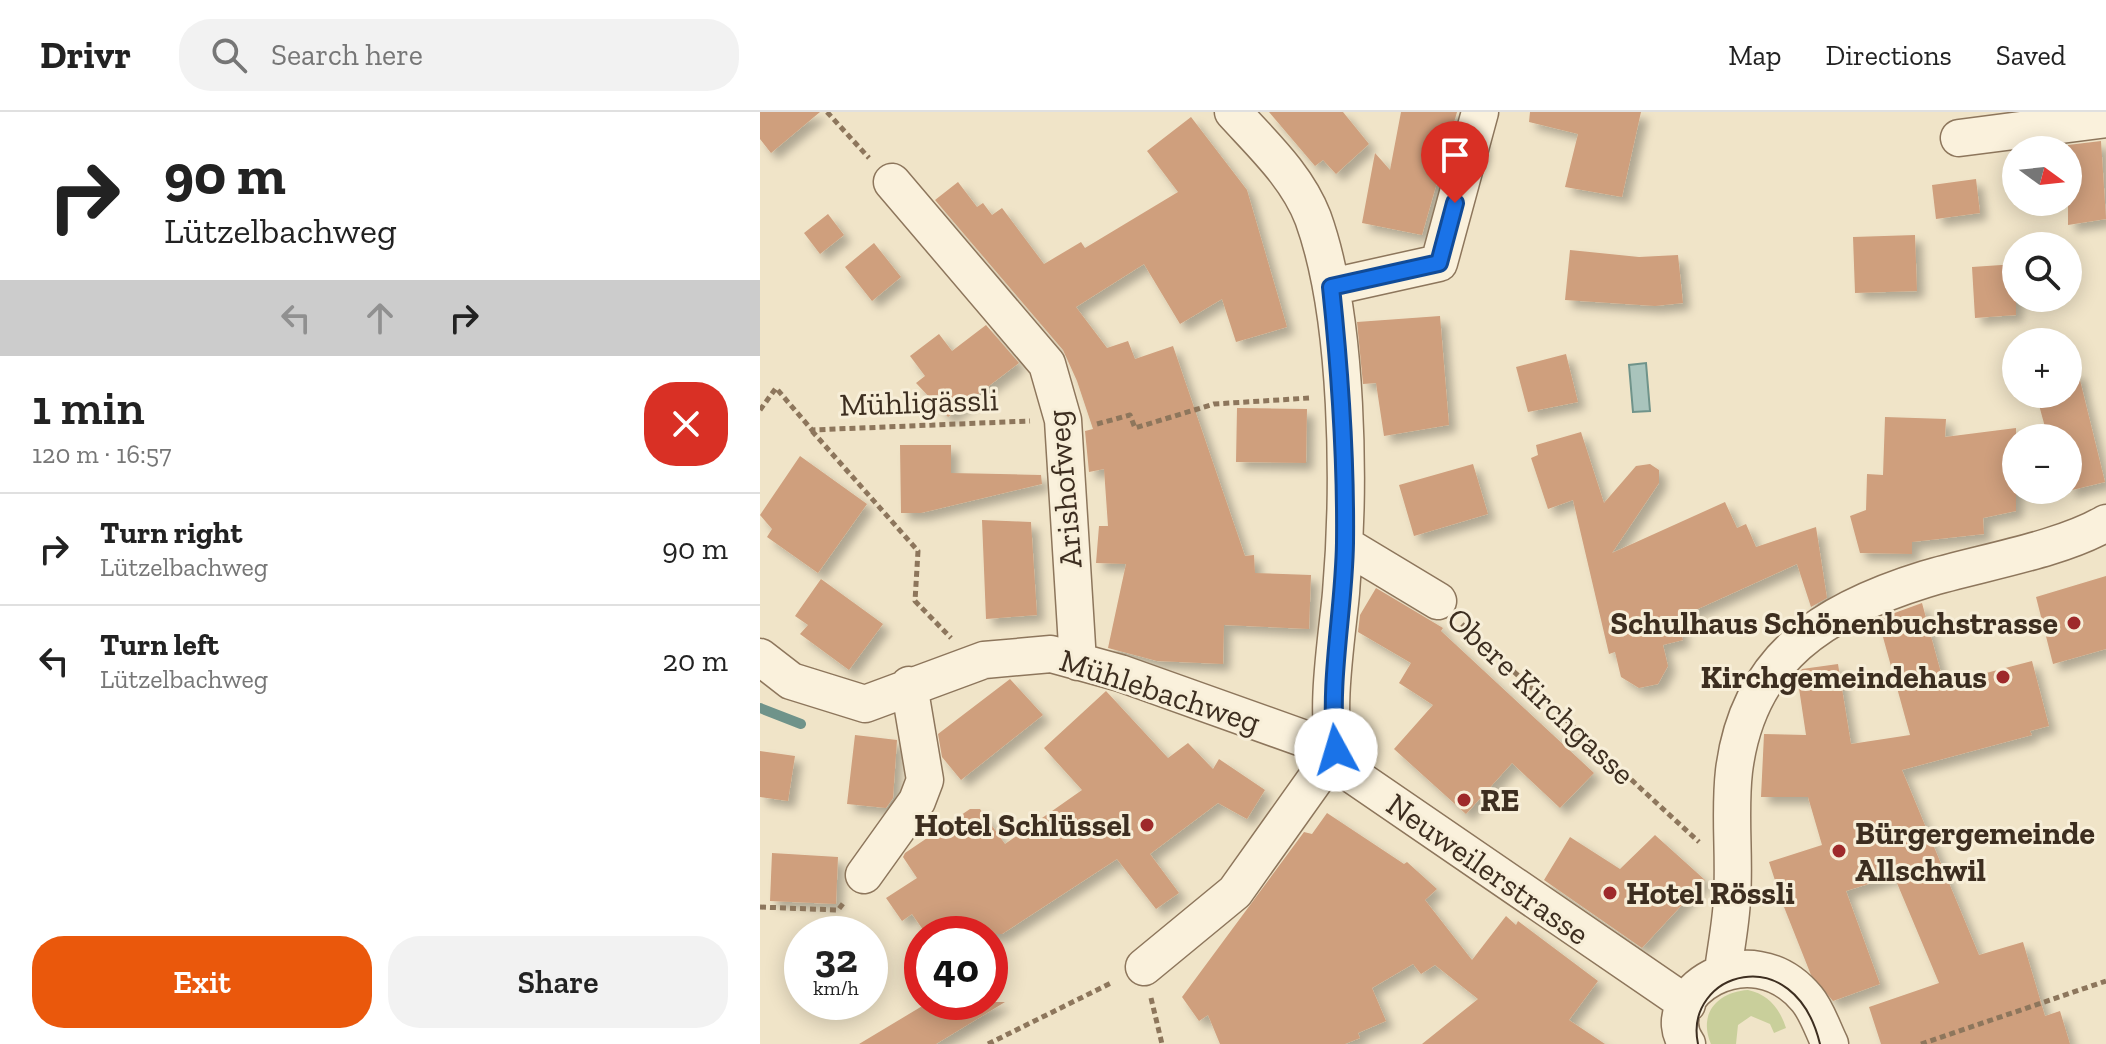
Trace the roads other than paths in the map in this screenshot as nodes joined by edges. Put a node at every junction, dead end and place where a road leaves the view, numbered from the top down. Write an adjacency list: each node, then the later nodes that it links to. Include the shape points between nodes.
1 (1233, 112): 6 (street, via 1287,172 1312,217)
2 (1480, 112): 6 (street, via 1439,263)
3 (2106, 119): 4 (street)
4 (1959, 138)
5 (892, 182): 11 (street, Arishofweg, via 1047,364 1063,427)
6 (1331, 287): 8 (street, via 1342,396)
7 (2106, 523): 16 (street, via 1875,596 1824,621 1788,649 1754,698 1734,769 1732,898)
8 (1345, 545): 9 (street, Obere Kirchgasse); 13 (street, via 1332,715)
9 (1438, 601)
10 (760, 657): 12 (street, Mühlebachweg, via 791,681 865,704)
11 (1078, 662): 12 (street, Mühlebachweg, via 1051,654 975,663); 13 (street, Mühlebachweg)
12 (909, 685): 14 (street, via 925,780 917,801)
13 (1336, 750): 15 (street, via 1235,892); 17 (street, Neuweilerstrasse, via 1354,776)
14 (864, 875)
15 (1144, 967)
16 (1723, 971): 17 (street, via 1705,981); 18 (street, via 1759,968 1786,979 1809,1001)
17 (1677, 1030)
18 (1822, 1041)

